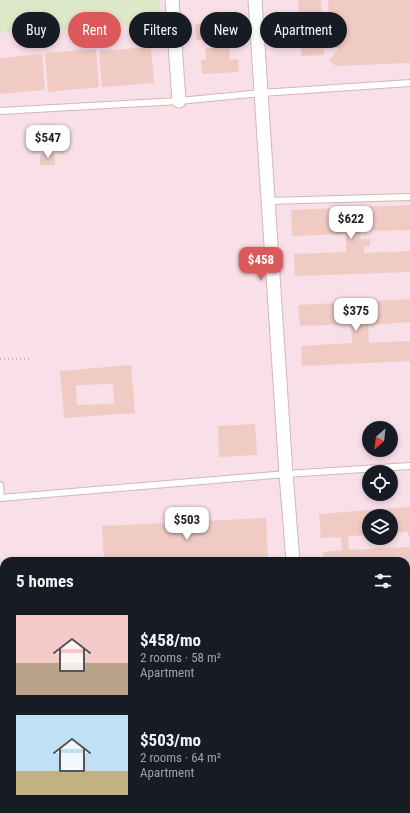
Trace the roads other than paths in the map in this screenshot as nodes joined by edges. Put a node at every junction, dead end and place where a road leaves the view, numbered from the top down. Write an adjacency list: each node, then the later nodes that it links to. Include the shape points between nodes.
1 (172, 0): 5 (street)
2 (255, 0): 4 (street)
3 (410, 83): 4 (lane)
4 (260, 93): 5 (lane); 8 (street)
5 (179, 101): 6 (lane)
6 (0, 111)
7 (410, 197): 8 (lane)
8 (268, 201): 10 (street)
9 (410, 466): 10 (lane)
10 (286, 474): 12 (lane); 13 (street)
11 (0, 485): 12 (lane)
12 (0, 498)
13 (293, 557)

